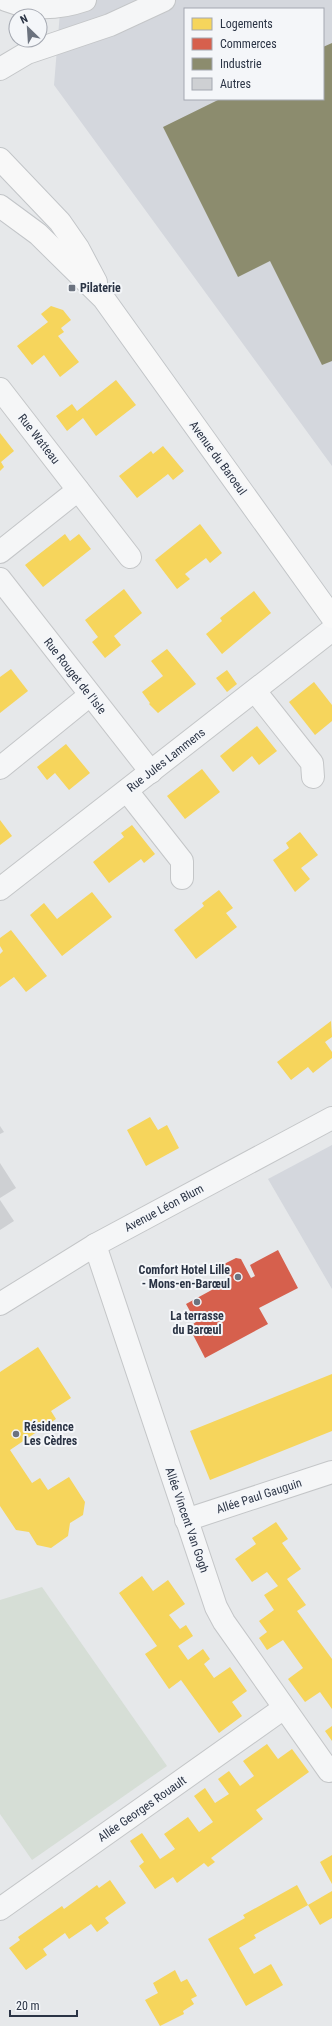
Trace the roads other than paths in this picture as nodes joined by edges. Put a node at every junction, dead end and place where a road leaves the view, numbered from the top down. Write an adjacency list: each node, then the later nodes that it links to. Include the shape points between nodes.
1 (6, 0): 2 (street, via 41,8)
2 (85, 0)
3 (164, 0): 4 (street, via 110,25 27,53)
4 (0, 69)
5 (0, 159): 7 (main road, Avenue du Baroeul, via 60,222 81,254)
6 (0, 206): 7 (main road, Avenue du Baroeul, via 38,234)
7 (104, 299): 13 (main road, Avenue du Baroeul)
8 (0, 389): 9 (street, Rue Watteau)
9 (78, 490): 10 (street); 11 (street, Rue Watteau)
10 (0, 552)
11 (130, 557)
12 (0, 579): 16 (street, Rue Rouget de l'Isle)
13 (332, 617)
14 (332, 630): 15 (street, Rue Jules Lammens)
15 (255, 690): 18 (street, Rue Jules Lammens); 19 (street, via 312,763)
16 (90, 695): 17 (street); 18 (street, Rue Rouget de l'Isle)
17 (0, 768)
18 (151, 772): 20 (street, Rue Jules Lammens)
19 (312, 777)
20 (127, 791): 21 (street, via 182,861); 22 (street, Rue Jules Lammens)
21 (182, 878)
22 (0, 889)
23 (332, 1118): 24 (street, Avenue Léon Blum)
24 (95, 1245): 25 (street, Avenue Léon Blum); 27 (street, Allée Vincent Van Gogh)
25 (0, 1304)
26 (332, 1472): 27 (street, Allée Paul Gauguin)
27 (186, 1520): 28 (street, Allée Vincent Van Gogh, via 219,1613)
28 (284, 1708): 29 (street, Allée Vincent Van Gogh); 30 (street, Allée Georges Rouault)
29 (328, 1771)
30 (0, 1910)

